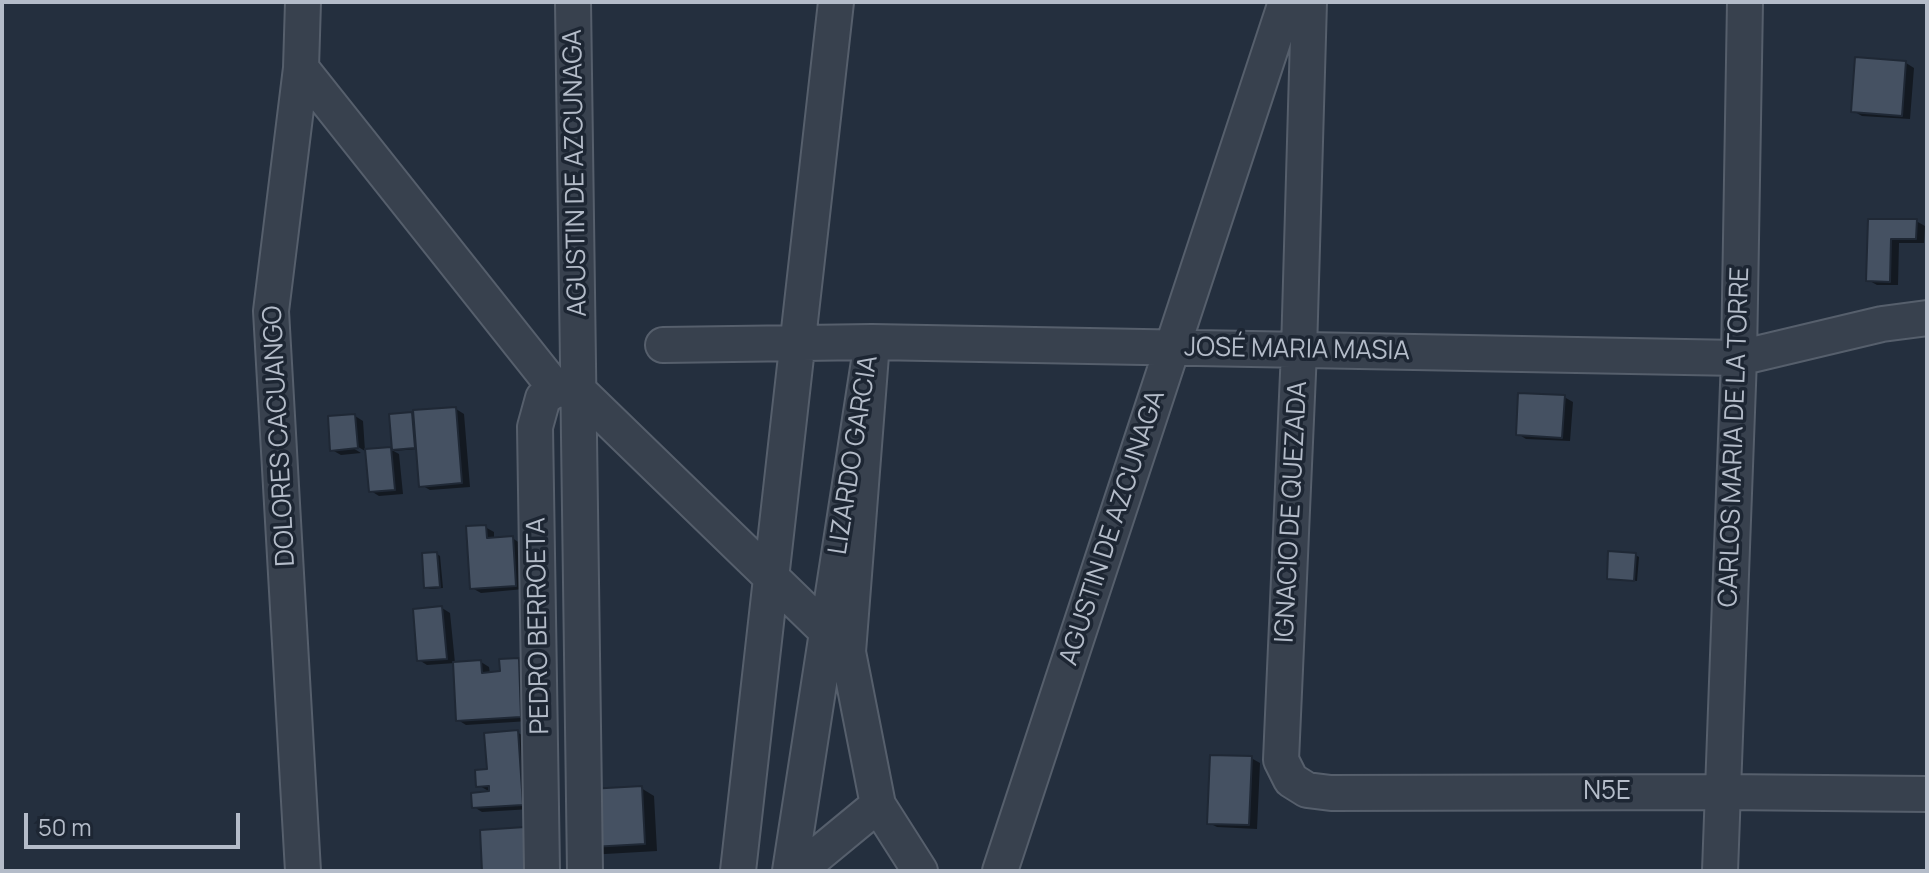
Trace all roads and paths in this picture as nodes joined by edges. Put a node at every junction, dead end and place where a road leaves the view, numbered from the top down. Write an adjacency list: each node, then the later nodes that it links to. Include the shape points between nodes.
1 (303, 2): 7 (street, DOLORES CACUANGO)
2 (573, 2): 15 (street, AGUSTIN DE AZCUNAGA)
3 (836, 2): 10 (street)
4 (1286, 2): 12 (street, AGUSTIN DE AZCUNAGA)
5 (1309, 2): 13 (street, IGNACIO DE QUEZADA)
6 (1745, 2): 14 (street, CARLOS MARIA DE LA TORRE)
7 (301, 68): 15 (street); 22 (street, DOLORES CACUANGO, via 271,311)
8 (1927, 318): 14 (street, JOSÉ MARIA MASIA)
9 (872, 342): 10 (street, JOSÉ MARIA MASIA); 12 (street, JOSÉ MARIA MASIA); 17 (street, LIZARDO GARCIA)
10 (797, 343): 11 (street, JOSÉ MARIA MASIA); 16 (street)
11 (663, 345)
12 (1172, 348): 13 (street, JOSÉ MARIA MASIA); 29 (street, AGUSTIN DE AZCUNAGA)
13 (1299, 351): 14 (street, JOSÉ MARIA MASIA); 18 (street, IGNACIO DE QUEZADA, via 1281,760)
14 (1739, 358): 19 (street, CARLOS MARIA DE LA TORRE)
15 (568, 390): 16 (street); 23 (street, PEDRO BERROETA, via 543,398 535,427); 24 (street, AGUSTIN DE AZCUNAGA)
16 (771, 577): 17 (street); 25 (street)
17 (837, 641): 21 (street, LIZARDO GARCIA); 26 (street, LIZARDO GARCIA)
18 (1291, 780): 19 (street, N5E, via 1307,790 1331,793)
19 (1723, 792): 20 (street, N5E); 30 (street, CARLOS MARIA DE LA TORRE)
20 (1927, 794)
21 (878, 805): 27 (street); 28 (street, LIZARDO GARCIA)
22 (303, 871)
23 (542, 871)
24 (585, 871)
25 (738, 871)
26 (790, 871)
27 (798, 871)
28 (920, 871)
29 (1000, 871)
30 (1720, 871)

